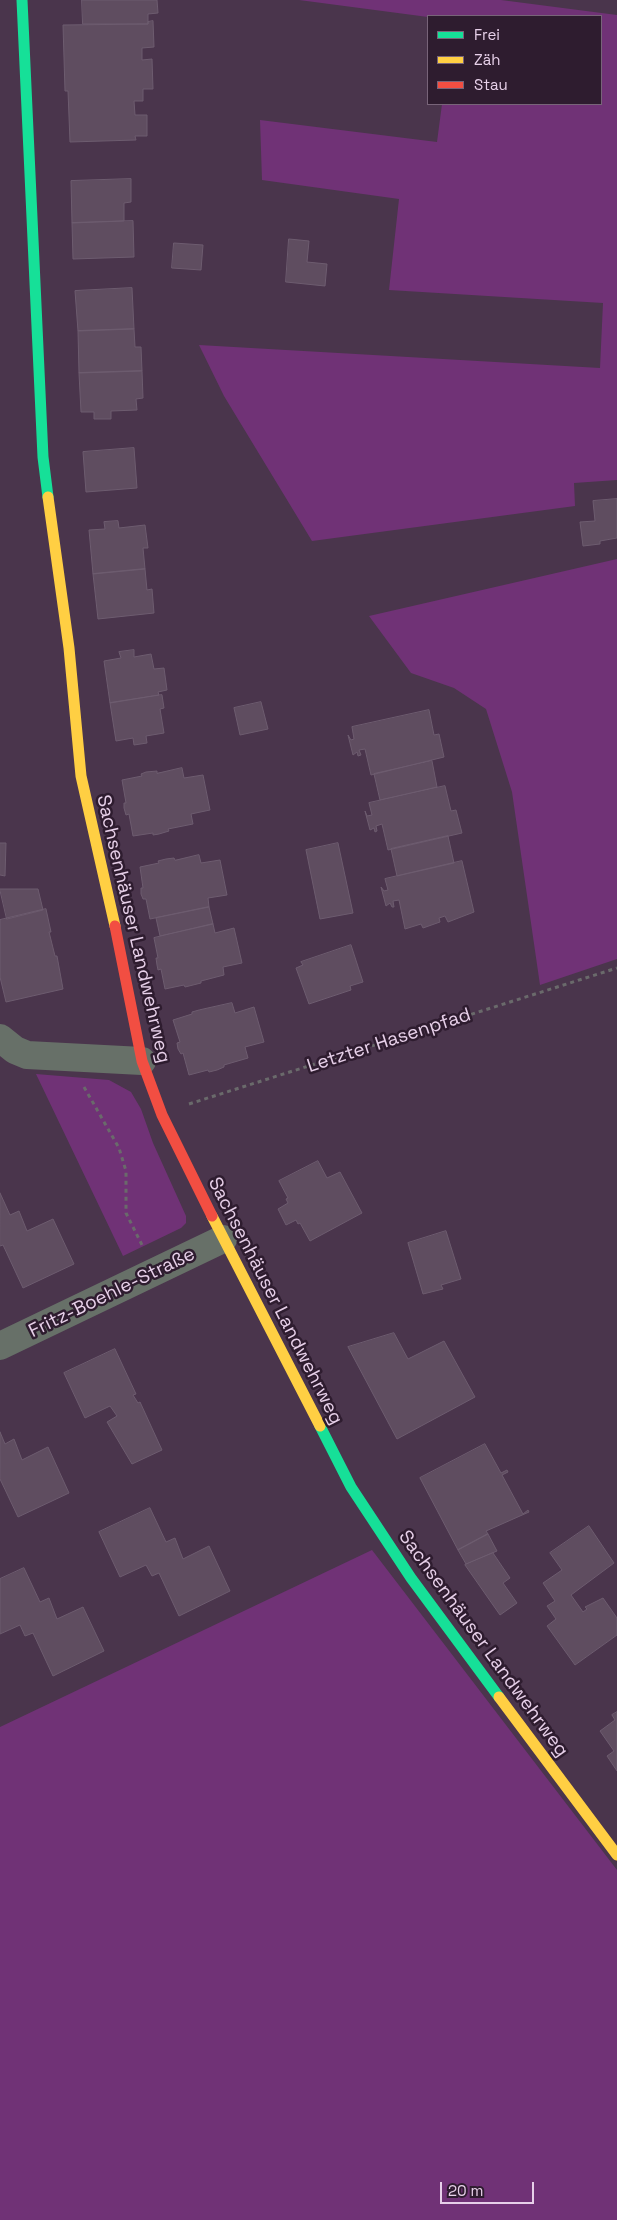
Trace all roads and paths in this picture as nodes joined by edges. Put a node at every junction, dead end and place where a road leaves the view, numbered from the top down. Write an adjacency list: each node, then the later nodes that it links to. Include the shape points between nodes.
1 (22, 0): 5 (street, Sachsenhäuser Landwehrweg, via 43,457 69,648 81,776)
2 (617, 968): 6 (path, Letzter Hasenpfad)
3 (0, 1038): 4 (street, via 14,1050 27,1055)
4 (82, 1058): 5 (street); 8 (path, via 79,1077 119,1148 126,1171 126,1213)
5 (142, 1061): 6 (street, Sachsenhäuser Landwehrweg)
6 (162, 1115): 7 (street, Sachsenhäuser Landwehrweg)
7 (223, 1239): 8 (street, Fritz-Boehle-Straße); 10 (street, Sachsenhäuser Landwehrweg, via 351,1487 411,1578)
8 (153, 1273): 9 (street, Fritz-Boehle-Straße)
9 (0, 1346)
10 (617, 1855)

